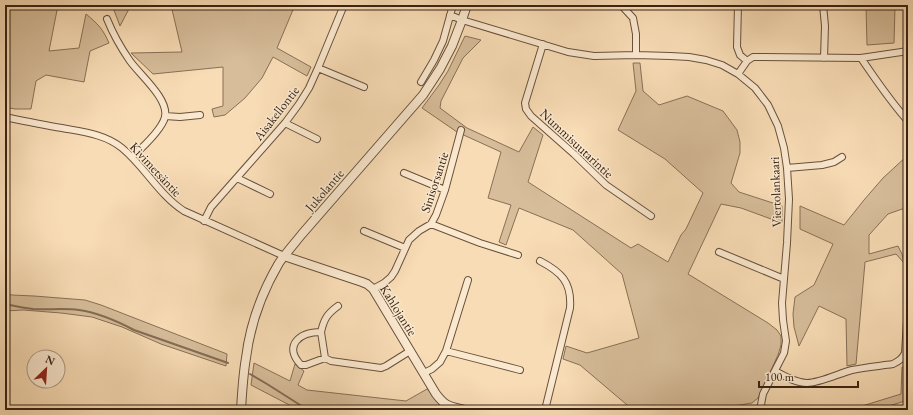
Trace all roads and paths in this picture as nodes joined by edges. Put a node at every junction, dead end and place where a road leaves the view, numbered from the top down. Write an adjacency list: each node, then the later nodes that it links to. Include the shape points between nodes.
1 (344, 5): 16 (street, Aisakellontie)
2 (453, 5): 7 (street)
3 (466, 5): 9 (street, Jukolantie)
4 (621, 5): 12 (street, via 633,18)
5 (738, 5): 15 (street, via 736,47)
6 (823, 5): 13 (street)
7 (450, 15): 9 (street, Viertolankaari); 18 (street, via 443,41)
8 (107, 19): 21 (street, via 130,62 161,98)
9 (462, 20): 10 (street, Viertolankaari); 41 (street, Jukolantie, via 440,69 423,94)
10 (543, 44): 12 (street, Viertolankaari, via 568,52 594,56); 34 (street, Nummisuutarintie, via 525,103 526,109 606,185)
11 (908, 52): 14 (street)
12 (636, 55): 17 (street, Viertolankaari, via 706,60)
13 (824, 58): 14 (street); 15 (street, via 753,58)
14 (861, 58): 23 (street)
15 (746, 61): 17 (street)
16 (318, 68): 19 (street); 24 (street, Aisakellontie, via 309,88)
17 (738, 74): 29 (street, Viertolankaari, via 755,88 768,105 778,126)
18 (421, 82)
19 (364, 87)
20 (200, 115): 21 (street)
21 (165, 116): 27 (street, via 156,132)
22 (5, 118): 27 (street, Kivimetsäntie, via 111,140)
23 (908, 121)
24 (285, 123): 26 (street); 31 (street, Aisakellontie)
25 (461, 130): 32 (street, Sinisorsantie)
26 (318, 139)
27 (132, 157): 35 (street, Kivimetsäntie, via 174,205)
28 (842, 157): 29 (street, via 822,165)
29 (787, 168): 43 (street, Viertolankaari, via 790,199)
30 (404, 173): 32 (street)
31 (237, 178): 33 (street); 35 (street, Aisakellontie, via 211,207)
32 (445, 190): 36 (street, Sinisorsantie)
33 (270, 194)
34 (651, 216)
35 (204, 221): 41 (street, Kivimetsäntie)
36 (431, 224): 38 (street, Sinisorsantie, via 409,240); 40 (street)
37 (364, 231): 38 (street)
38 (405, 248): 45 (street, Sinisorsantie, via 391,277)
39 (719, 252): 43 (street)
40 (518, 255)
41 (284, 256): 45 (street, Kahlojantie, via 362,282); 56 (street, Jukolantie, via 270,280 252,325)
42 (540, 261): 58 (street, via 562,276 571,297)
43 (784, 279): 53 (street, Viertolankaari, via 782,303 786,341 784,353)
44 (468, 280): 50 (street)
45 (373, 289): 49 (street, Kahlojantie)
46 (908, 305): 53 (street, via 905,353 899,362 853,370 807,383)
47 (338, 306): 48 (street, via 323,322)
48 (321, 332): 51 (street); 51 (street, via 298,338 293,351 301,365)
49 (410, 351): 51 (street, via 381,368); 54 (street, Kahlojantie)
50 (446, 351): 52 (street); 54 (street, via 440,362)
51 (325, 358)
52 (520, 370)
53 (775, 371): 59 (street, Viertolankaari, via 763,394)
54 (424, 373): 55 (street, Kahlojantie, via 442,402)
55 (452, 408): 57 (street, Kahlojantie)
56 (241, 410)
57 (465, 410)
58 (545, 410)
59 (760, 410)

